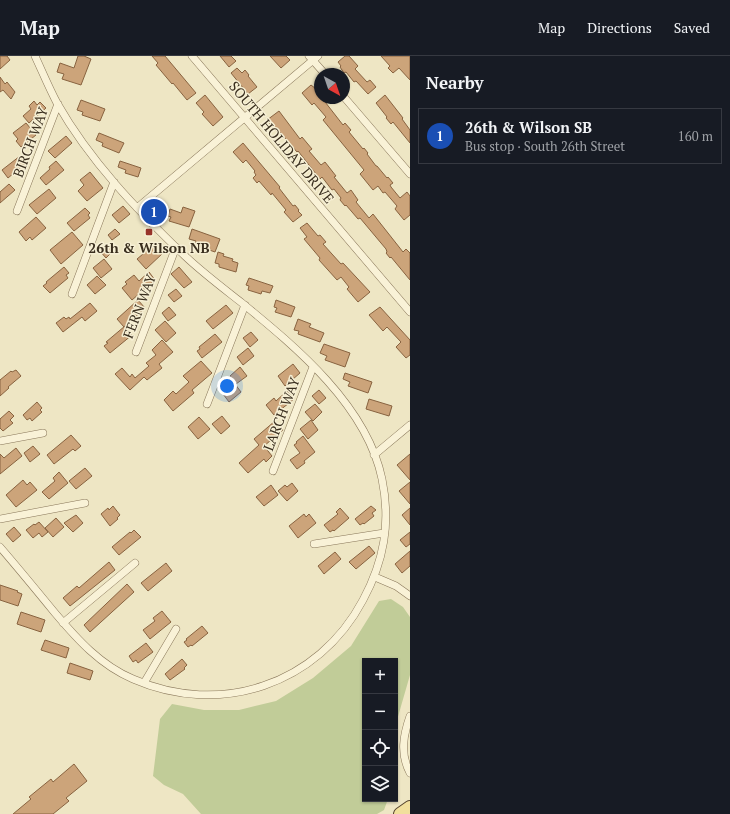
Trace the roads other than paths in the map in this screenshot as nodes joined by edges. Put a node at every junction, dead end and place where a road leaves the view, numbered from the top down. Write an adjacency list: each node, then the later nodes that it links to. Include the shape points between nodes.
1 (35, 56): 5 (street)
2 (192, 56): 7 (street, SOUTH HOLIDAY DRIVE)
3 (313, 57): 4 (street); 7 (street)
4 (321, 68)
5 (58, 104): 9 (street, via 82,142); 11 (street, BIRCH WAY)
6 (350, 104): 8 (street)
7 (244, 118): 10 (street); 15 (street, SOUTH HOLIDAY DRIVE)
8 (410, 174)
9 (114, 182): 10 (street); 13 (street)
10 (137, 208): 12 (street)
11 (17, 211)
12 (176, 247): 14 (street); 16 (street, FERN WAY)
13 (72, 294)
14 (245, 305): 17 (street); 18 (street)
15 (410, 312)
16 (136, 352)
17 (313, 367): 22 (street, via 352,412); 23 (street, LARCH WAY)
18 (207, 404)
19 (410, 425): 22 (street)
20 (42, 433): 21 (street)
21 (0, 441)
22 (374, 455): 26 (street, via 385,499)
23 (273, 471)
24 (85, 503): 25 (street)
25 (0, 519)
26 (384, 533): 27 (street); 30 (street, via 380,563)
27 (314, 544)
28 (0, 547): 32 (street)
29 (135, 563): 32 (street)
30 (375, 576): 31 (street); 34 (street, via 355,616 343,631 329,647 288,676 229,694 180,693)
31 (410, 596)
32 (63, 622): 34 (street, via 82,643 116,670)
33 (176, 629): 34 (street)
34 (144, 683)
35 (410, 716): 36 (street, via 403,745)
36 (410, 773)
37 (410, 807): 38 (main road)
38 (400, 814)

